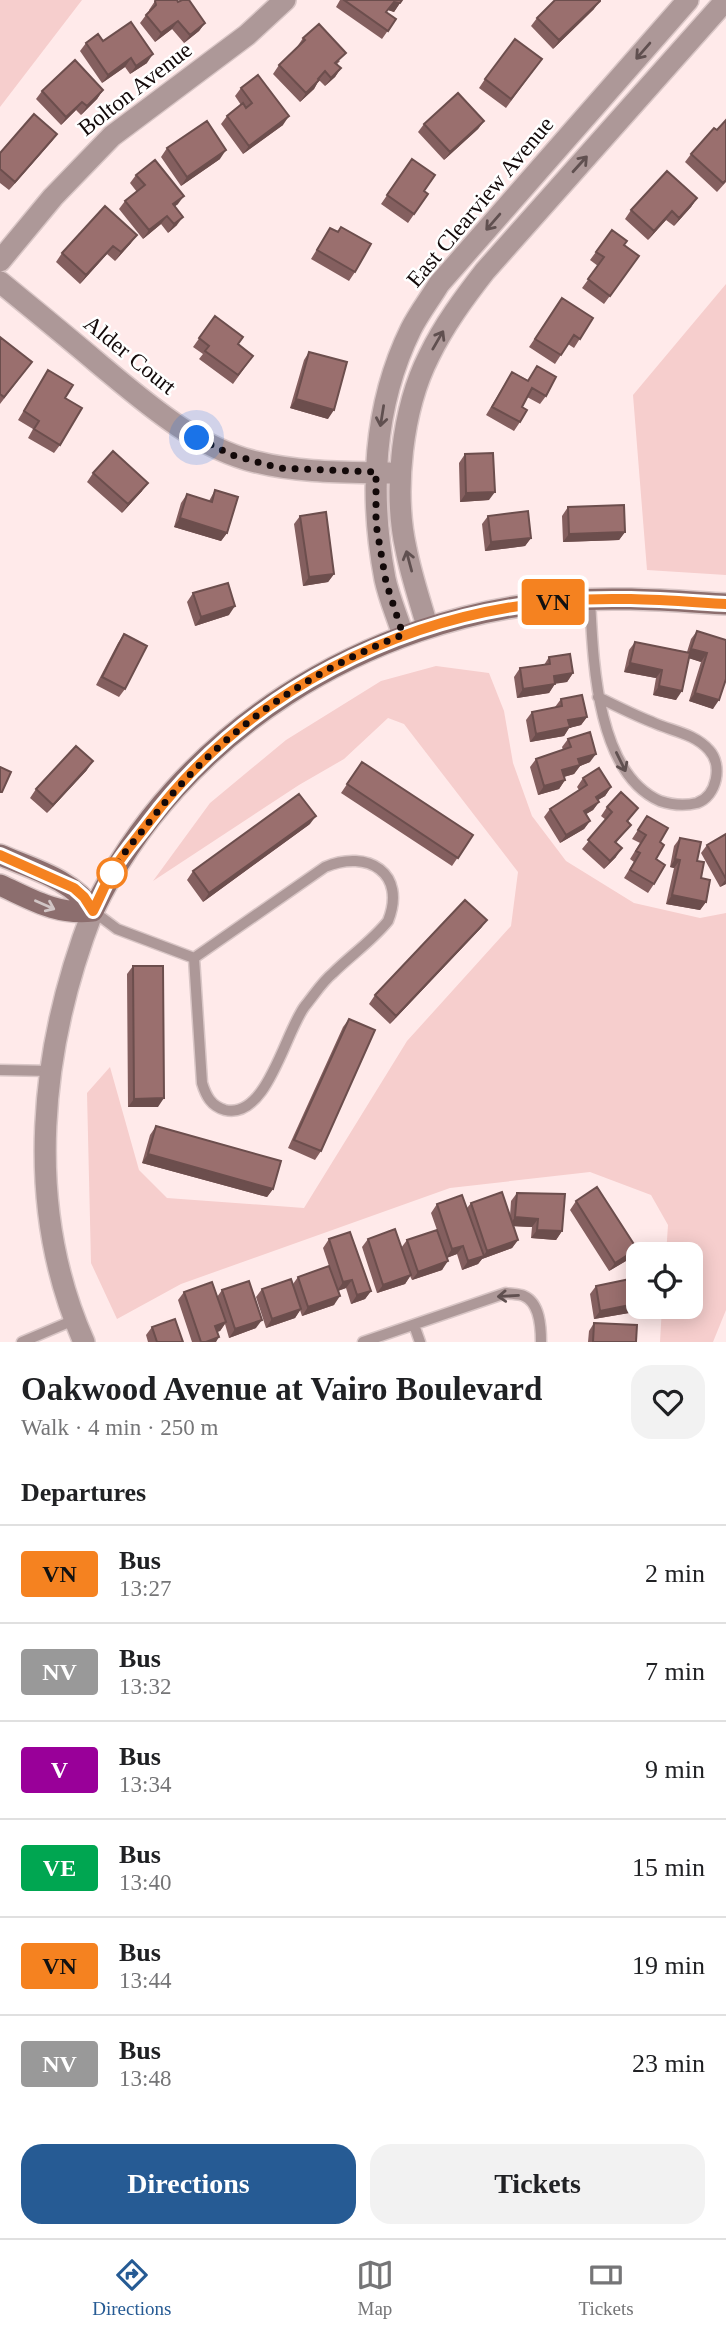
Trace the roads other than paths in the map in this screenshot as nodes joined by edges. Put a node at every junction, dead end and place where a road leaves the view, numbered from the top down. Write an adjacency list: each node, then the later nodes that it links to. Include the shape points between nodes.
1 (285, 0): 6 (street, Bolton Avenue, via 247,35 112,136)
2 (688, 0): 4 (street, East Clearview Avenue, one-way to 4)
3 (726, 0): 5 (street)
4 (592, 110): 5 (lane); 7 (street, East Clearview Avenue, one-way to 7)
5 (613, 127): 9 (street, one-way to 5)
6 (0, 261)
7 (452, 270): 9 (lane); 10 (street, East Clearview Avenue, one-way to 10, via 412,327 396,363 382,412)
8 (0, 282): 10 (street, Alder Court, via 144,401 197,438 232,455 279,468)
9 (473, 287): 11 (street, one-way to 9, via 407,424 428,358)
10 (376, 472): 11 (street, Alder Court); 15 (street, East Clearview Avenue, via 376,524 386,582)
11 (402, 473): 14 (street, one-way to 11, via 405,548)
12 (590, 599): 13 (street); 14 (street, via 525,605); 16 (lane)
13 (726, 604)
14 (427, 626): 15 (street)
15 (403, 635): 19 (street, via 311,679 206,756 115,867)
16 (598, 697): 16 (lane, one-way to 16, via 621,765 648,796 667,804 703,801 714,786 718,767 711,751 695,738)
17 (0, 855): 19 (street, via 74,888)
18 (0, 885): 19 (street, one-way to 19, via 55,910)
19 (93, 911): 20 (lane, via 117,929); 22 (street, via 63,1001)
20 (194, 958): 20 (lane, via 205,1094 220,1108 243,1109 261,1094 301,1012 330,975 388,921 393,900 390,886 374,864 360,860 335,863)
21 (0, 1070): 22 (lane)
22 (51, 1071): 23 (street, via 45,1133 51,1238)
23 (74, 1320): 25 (lane); 26 (street)
24 (414, 1325): 27 (lane); 28 (lane); 29 (lane, one-way to 24, via 541,1322 534,1305 524,1296 506,1293)
25 (22, 1342)
26 (84, 1342)
27 (363, 1342)
28 (420, 1342)
29 (541, 1342)

